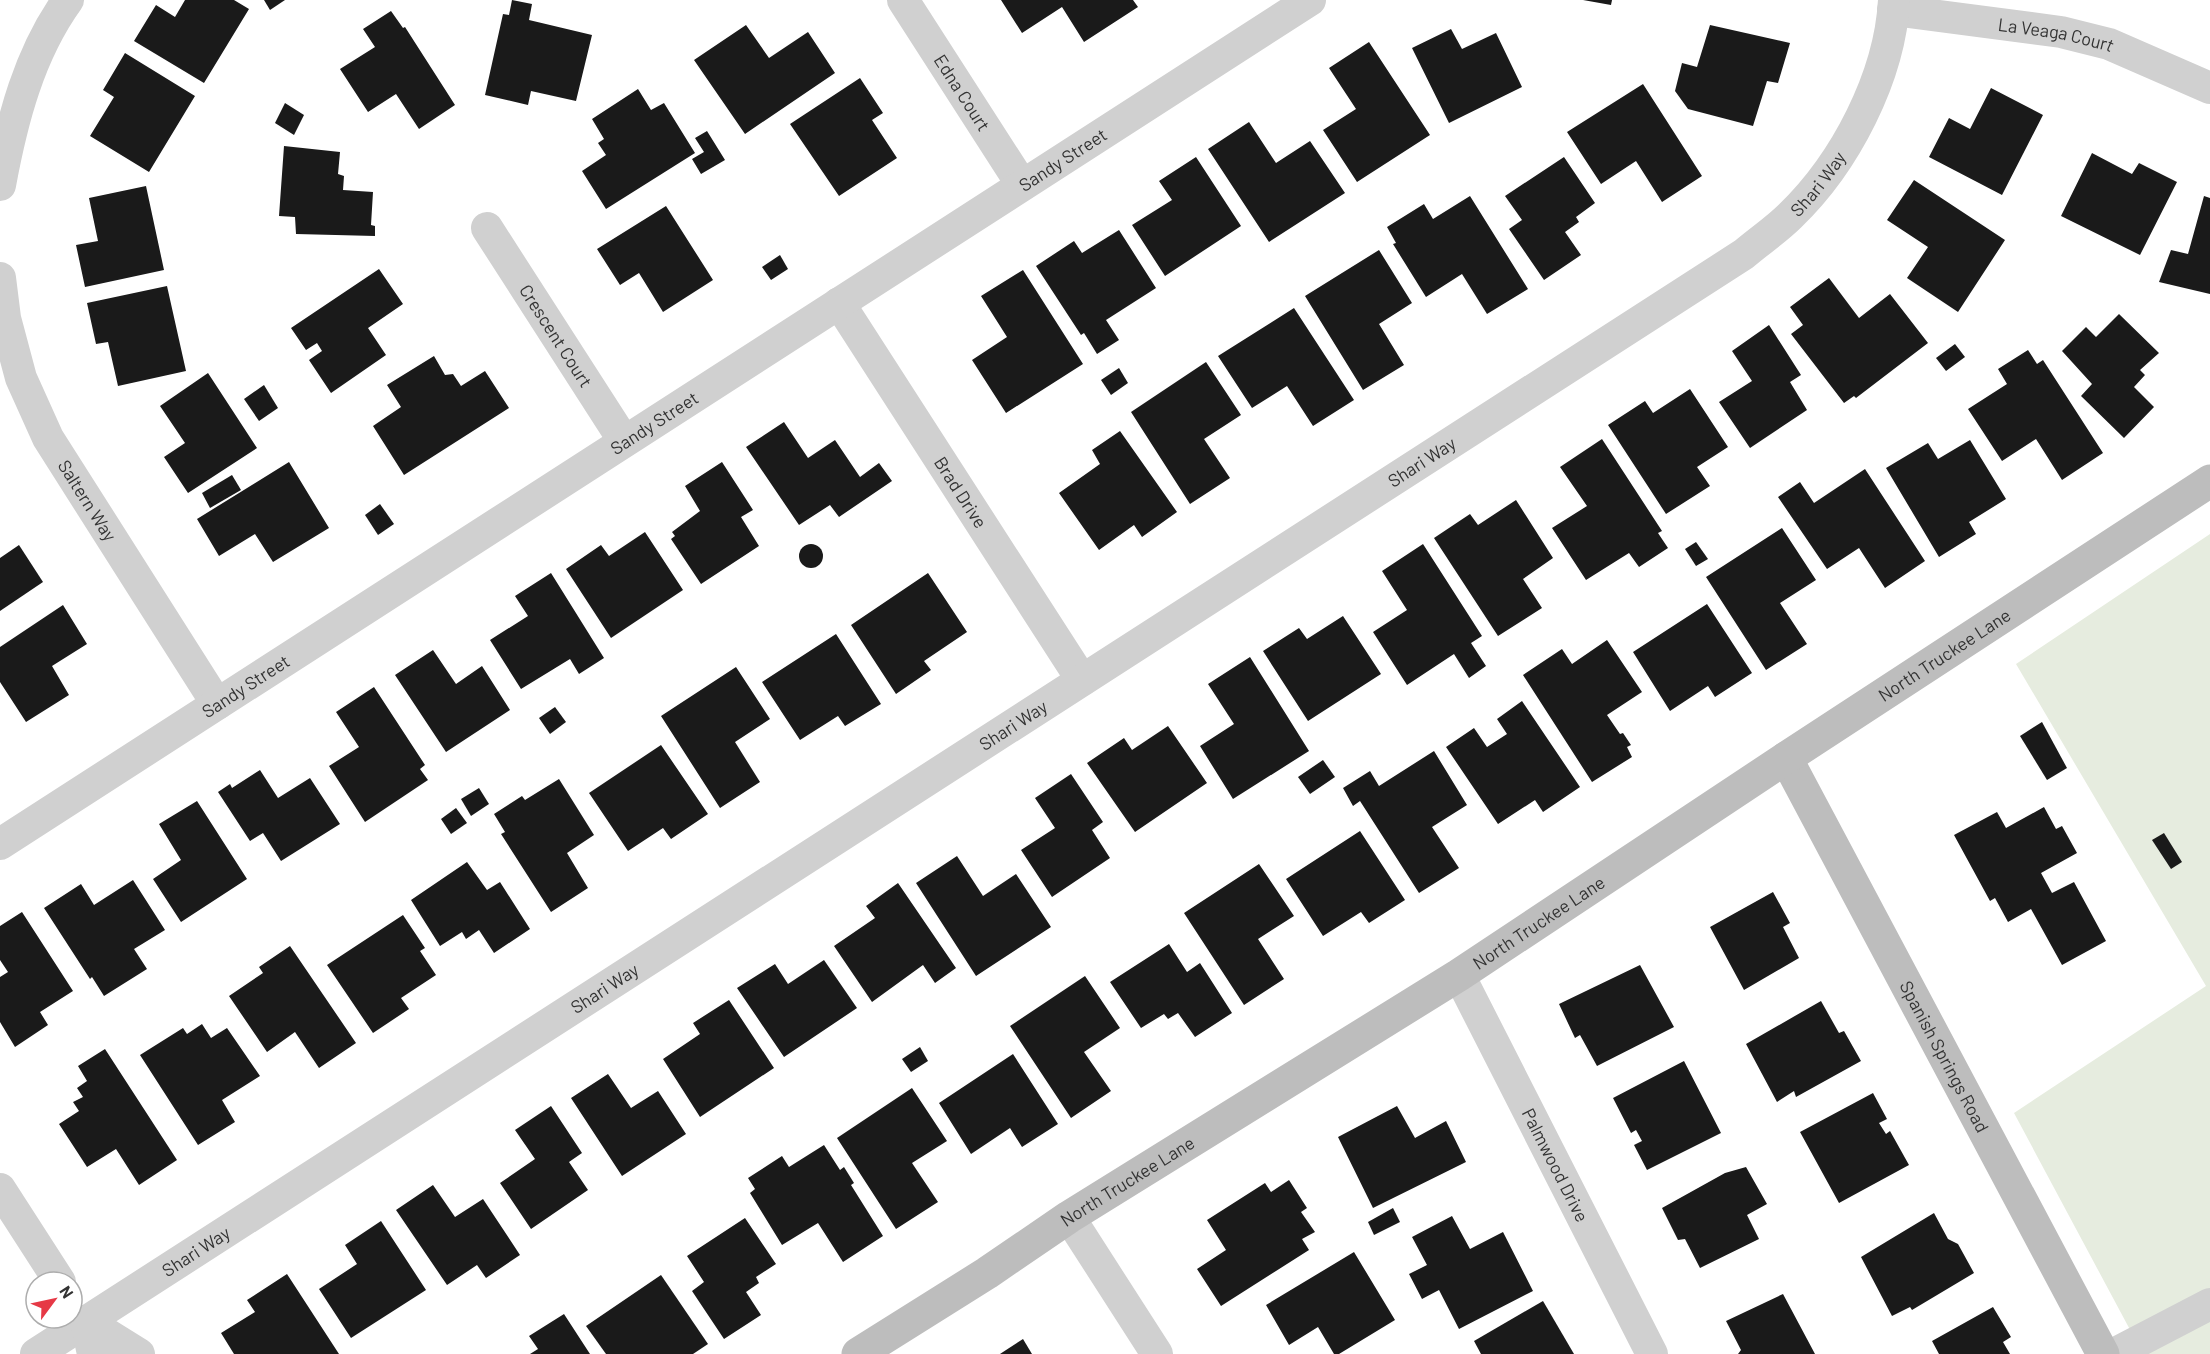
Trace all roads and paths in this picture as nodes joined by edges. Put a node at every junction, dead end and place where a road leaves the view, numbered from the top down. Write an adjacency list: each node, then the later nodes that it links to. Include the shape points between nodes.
1 (68, 0): 6 (street, via 31,68 10,128)
2 (903, 0): 7 (street, Edna Court)
3 (1310, 0): 7 (street, Sandy Street)
4 (1894, 5): 5 (street, La Veaga Court, via 2061,32 2109,44); 13 (street, Shari Way, via 1881,68 1861,119 1829,172 1790,216 1744,254)
5 (2210, 88)
6 (0, 185)
7 (1022, 185): 10 (street, Sandy Street)
8 (487, 228): 11 (street, Crescent Court)
9 (0, 278): 14 (street, Saltern Way, via 5,318 21,378 48,438)
10 (840, 303): 11 (street, Sandy Street); 13 (street, Brad Drive)
11 (624, 441): 14 (street, Sandy Street)
12 (2210, 481): 15 (street, North Truckee Lane)
13 (1082, 680): 22 (street, Shari Way)
14 (217, 704): 16 (street, Sandy Street)
15 (1786, 758): 17 (street, North Truckee Lane); 32 (street, Spanish Springs Road)
16 (0, 844)
17 (1459, 975): 19 (street, North Truckee Lane); 31 (street, Palmwood Drive)
18 (0, 1189): 20 (street)
19 (1069, 1217): 29 (street, North Truckee Lane); 30 (street)
20 (52, 1270)
21 (2210, 1304): 33 (street)
22 (84, 1308)
23 (84, 1315): 28 (street)
24 (84, 1326): 27 (street)
25 (60, 1330): 26 (street, Shari Way)
26 (36, 1354)
27 (93, 1354)
28 (139, 1354)
29 (858, 1354)
30 (1157, 1354)
31 (1652, 1354)
32 (2103, 1354)
33 (2114, 1354)

